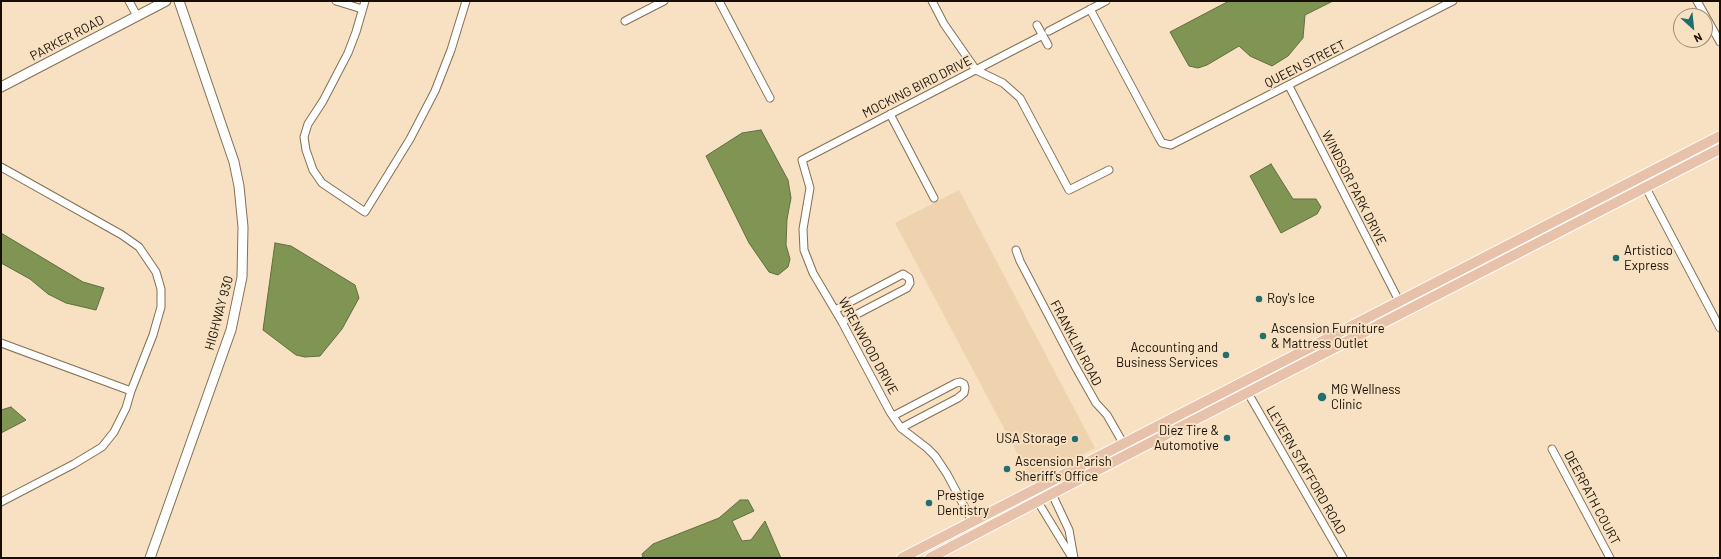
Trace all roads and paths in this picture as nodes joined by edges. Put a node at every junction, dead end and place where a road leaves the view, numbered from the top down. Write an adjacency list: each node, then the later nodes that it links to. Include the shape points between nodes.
1 (129, 1): 15 (street)
2 (166, 1): 15 (street, PARKER ROAD)
3 (336, 1): 13 (street)
4 (365, 1): 13 (street)
5 (466, 1): 13 (street, via 436,91 365,212 322,183 313,170 304,136 308,124 348,53)
6 (664, 1): 16 (street)
7 (719, 1): 24 (street)
8 (932, 1): 21 (street, via 944,24)
9 (1106, 1): 14 (street, MOCKING BIRD DRIVE)
10 (1453, 1): 22 (street, QUEEN STREET)
11 (1697, 1): 19 (street)
12 (181, 2): 56 (street, HIGHWAY 930, via 234,162 243,227 242,277 231,330)
13 (362, 9)
14 (1090, 9): 18 (street, MOCKING BIRD DRIVE); 22 (street, QUEEN STREET, via 1159,138 1167,145 1176,143)
15 (137, 16): 23 (street, PARKER ROAD)
16 (625, 21)
17 (1037, 25): 18 (street)
18 (1046, 33): 20 (street); 21 (street, MOCKING BIRD DRIVE)
19 (1720, 42)
20 (1048, 45)
21 (976, 70): 25 (street, MOCKING BIRD DRIVE); 32 (street, via 1003,83 1020,98 1069,190)
22 (1289, 86): 36 (street, WINDSOR PARK DRIVE)
23 (1, 87)
24 (770, 98)
25 (890, 114): 30 (street, MOCKING BIRD DRIVE); 34 (street)
26 (1720, 136): 29 (main road)
27 (1720, 145): 28 (street)
28 (1716, 151): 33 (main road)
29 (1685, 154): 33 (main road, via 1677,164 1646,181); 36 (main road)
30 (802, 160): 37 (street, WRENWOOD DRIVE, via 810,188 803,229 804,250)
31 (1, 167): 44 (street, via 122,235 139,247 156,272 161,289 161,307)
32 (1109, 170)
33 (1646, 188): 40 (street); 42 (main road)
34 (934, 198)
35 (1016, 250): 49 (street, FRANKLIN ROAD, via 1096,404 1107,414)
36 (1398, 301): 38 (main road)
37 (835, 310): 39 (street, WRENWOOD DRIVE); 39 (street, via 903,274 909,278 907,288)
38 (1377, 312): 42 (main road, via 1369,325 1353,333); 43 (main road)
39 (842, 322): 46 (street, WRENWOOD DRIVE)
40 (1720, 328)
41 (1, 343): 44 (street)
42 (1341, 345): 45 (main road)
43 (1282, 362): 45 (main road, via 1274,373 1249,387); 48 (main road)
44 (131, 391): 53 (street, via 114,432 102,447)
45 (1248, 393): 51 (main road); 61 (street, LEVERN STAFFORD ROAD)
46 (893, 416): 47 (street, WRENWOOD DRIVE); 47 (street, via 956,382 964,384 964,393 958,398)
47 (900, 428): 55 (street, WRENWOOD DRIVE, via 935,456)
48 (1147, 431): 49 (main road); 51 (main road, via 1131,445)
49 (1123, 443): 55 (main road)
50 (1552, 449): 62 (street, DEERPATH COURT)
51 (1082, 474): 52 (main road); 54 (main road, via 1046,490)
52 (1052, 494): 54 (main road); 60 (street, via 1069,530)
53 (1, 502)
54 (1038, 502): 59 (main road); 60 (street)
55 (972, 521): 57 (main road); 58 (main road, via 958,535)
56 (150, 558)
57 (902, 558)
58 (917, 558)
59 (930, 558)
60 (1073, 558)
61 (1343, 558)
62 (1610, 558)

